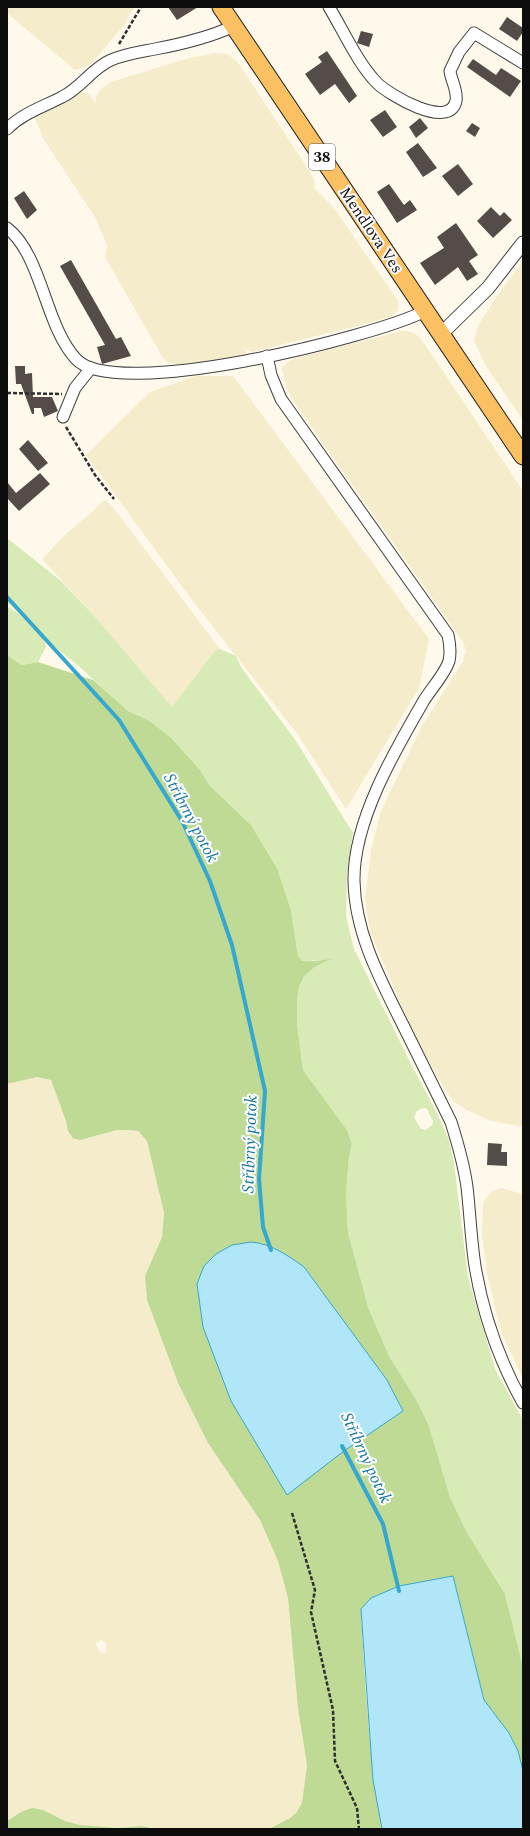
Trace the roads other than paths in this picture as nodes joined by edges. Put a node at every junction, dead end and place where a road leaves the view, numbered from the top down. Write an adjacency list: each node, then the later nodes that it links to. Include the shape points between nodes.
1 (221, 7): 3 (main road, 38)
2 (329, 7): 4 (street, via 356,53 377,82 402,100 431,112 443,112 456,102 450,71 459,52 474,33)
3 (234, 26): 5 (street, via 212,36 131,53 109,61 97,68 82,84 64,97 24,115); 8 (main road, Mendlova Ves / 38)
4 (523, 63)
5 (7, 129)
6 (7, 228): 11 (street, via 20,242 28,257 69,350 84,366)
7 (523, 243): 9 (street, via 488,288)
8 (425, 311): 9 (main road, Mendlova Ves / 38); 10 (street, via 366,333)
9 (441, 334): 13 (main road, 38)
10 (267, 356): 11 (street, via 223,365 136,373); 14 (street, via 270,375 281,399 448,635 451,648 448,663 395,751 369,808 360,839 354,880 357,912 366,949 451,1122 467,1186 475,1267 483,1305 500,1355)
11 (90, 368): 12 (street, via 72,393)
12 (63, 417)
13 (523, 456)
14 (523, 1403)

